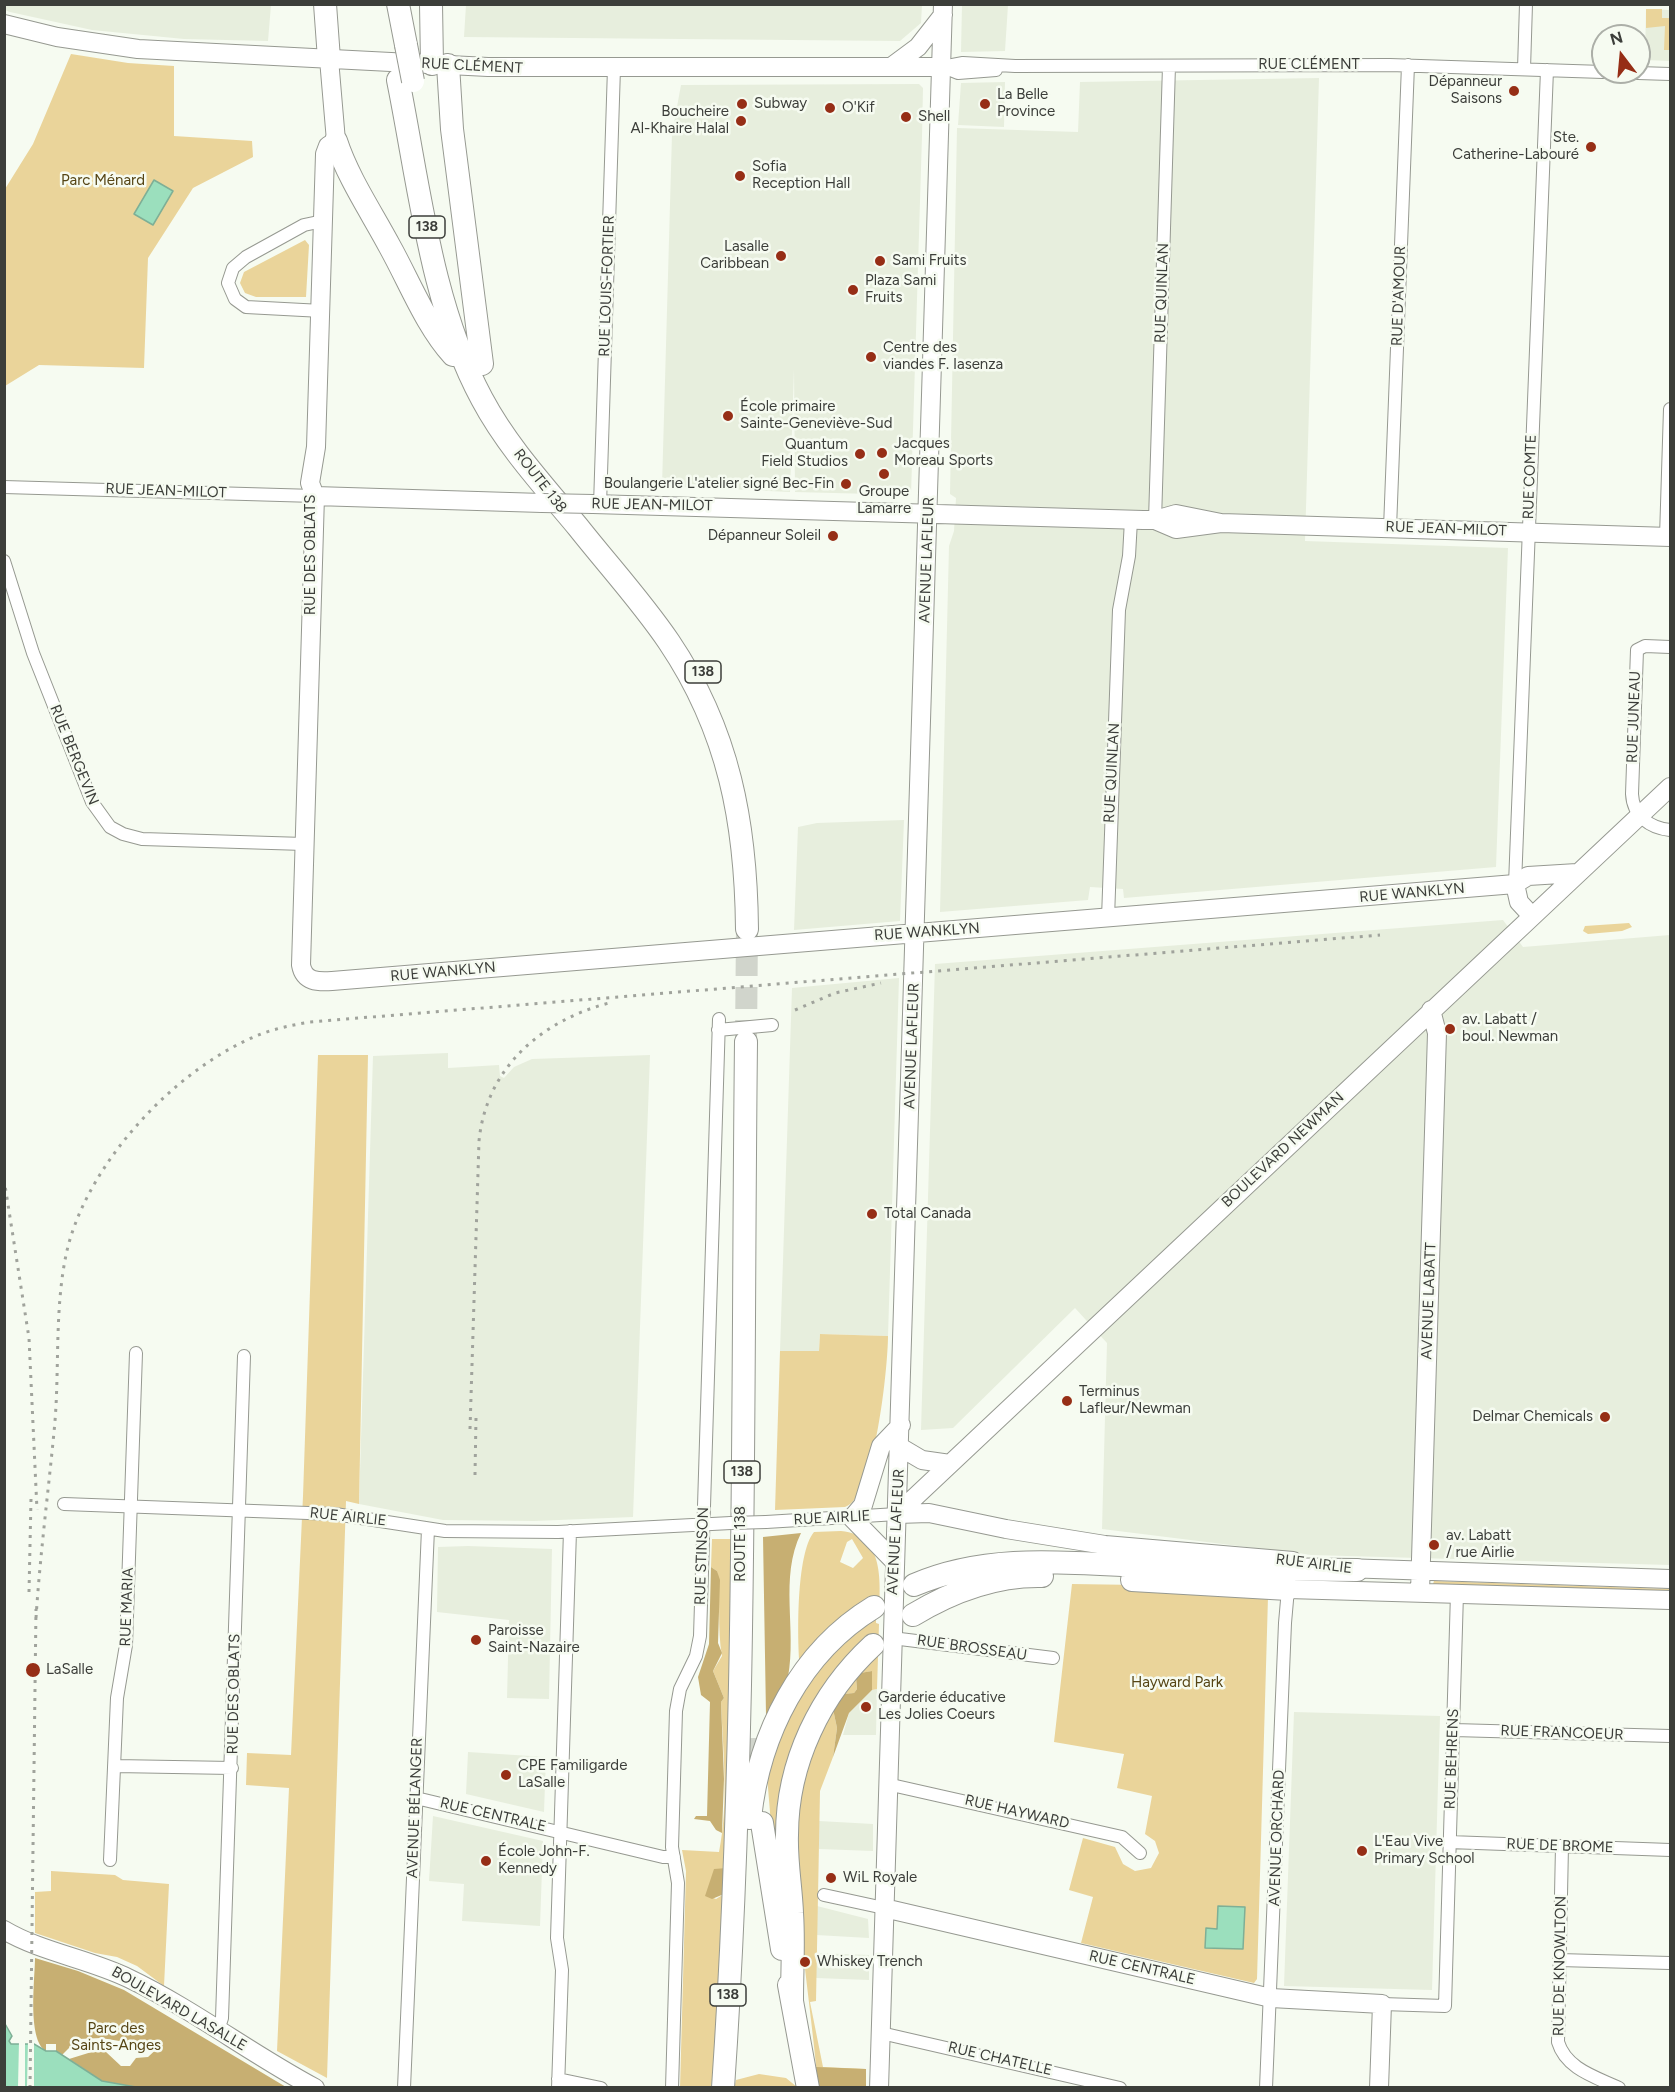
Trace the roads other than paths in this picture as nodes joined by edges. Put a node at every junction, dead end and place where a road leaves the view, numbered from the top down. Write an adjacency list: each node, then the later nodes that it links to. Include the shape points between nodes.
1 (325, 4): 9 (highway)
2 (384, 4): 8 (highway, ROUTE 138 / 138)
3 (398, 4): 8 (highway, ROUTE 138 / 138)
4 (431, 4): 10 (highway)
5 (1526, 4): 16 (street)
6 (943, 10): 13 (main road, via 918,47); 14 (main road, AVENUE LAFLEUR)
7 (4, 24): 9 (main road, RUE CLÉMENT, via 138,50)
8 (399, 45): 24 (highway, ROUTE 138 / 138, via 437,276 449,322)
9 (329, 59): 10 (main road, RUE CLÉMENT); 21 (main road)
10 (440, 64): 15 (main road, RUE CLÉMENT); 24 (highway, via 452,129)
11 (1408, 65): 12 (street, RUE CLÉMENT); 16 (street, RUE CLÉMENT); 32 (street, RUE D'AMOUR)
12 (1169, 66): 14 (street, RUE CLÉMENT, via 1015,66 958,73); 31 (street, RUE QUINLAN)
13 (891, 67): 14 (main road, RUE CLÉMENT); 15 (main road, RUE CLÉMENT)
14 (942, 67): 29 (main road, AVENUE LAFLEUR)
15 (614, 68): 28 (street, RUE LOUIS-FORTIER)
16 (1524, 69): 17 (street, RUE CLÉMENT)
17 (1546, 70): 18 (street, RUE CLÉMENT); 33 (street, RUE COMTE)
18 (1591, 72)
19 (1651, 73): 20 (street, RUE CLÉMENT)
20 (1671, 74)
21 (336, 141): 22 (main road, RUE DES OBLATS, via 325,154); 24 (highway, via 442,342)
22 (323, 221): 23 (main road, RUE DES OBLATS); 23 (street, via 304,225 246,257 232,268 228,283 235,299 246,307)
23 (322, 311): 27 (main road, RUE DES OBLATS, via 316,447 310,483)
24 (475, 368): 45 (highway, ROUTE 138 / 138, via 524,437 665,613 709,681 730,729 750,794 760,865)
25 (1671, 409): 34 (street)
26 (4, 486): 27 (street, RUE JEAN-MILOT)
27 (315, 496): 28 (main road, RUE JEAN-MILOT, bridge); 40 (main road, RUE DES OBLATS)
28 (597, 504): 29 (main road, RUE JEAN-MILOT)
29 (928, 514): 30 (main road, RUE JEAN-MILOT); 46 (main road, AVENUE LAFLEUR)
30 (1131, 520): 31 (main road, RUE JEAN-MILOT); 44 (street, RUE QUINLAN, via 1119,610)
31 (1155, 520): 32 (main road, RUE JEAN-MILOT, via 1176,514 1221,523)
32 (1390, 528): 33 (main road, RUE JEAN-MILOT)
33 (1528, 532): 34 (main road, RUE JEAN-MILOT); 42 (street, RUE COMTE)
34 (1668, 537)
35 (4, 561): 40 (street, RUE BERGEVIN, via 45,685 92,802 110,827 142,838)
36 (1671, 646): 38 (street, RUE JUNEAU, via 1645,646 1637,650 1632,794)
37 (1671, 787): 38 (main road, BOULEVARD NEWMAN)
38 (1640, 816): 39 (street, via 1652,825); 41 (main road, BOULEVARD NEWMAN)
39 (1671, 830)
40 (304, 844): 47 (main road, RUE DES OBLATS)
41 (1577, 873): 42 (main road, RUE WANKLYN, via 1528,876); 43 (main road, BOULEVARD NEWMAN)
42 (1515, 884): 43 (main road, via 1516,897); 44 (main road, RUE WANKLYN)
43 (1532, 916): 48 (main road, BOULEVARD NEWMAN)
44 (1108, 918): 46 (main road, RUE WANKLYN)
45 (754, 928)
46 (915, 933): 47 (main road, RUE WANKLYN, via 332,981 317,982); 52 (main road, AVENUE LAFLEUR)
47 (304, 975)
48 (1431, 1011): 54 (main road, BOULEVARD NEWMAN); 65 (main road, AVENUE LABATT, via 1437,1033)
49 (759, 1036): 60 (street, RUE STINSON, via 719,1024); 78 (highway, ROUTE 138 / 138); 92 (highway, ROUTE 138 / 138)
50 (136, 1353): 56 (street, RUE MARIA)
51 (244, 1356): 57 (street, RUE DES OBLATS)
52 (901, 1425): 53 (main road, AVENUE LAFLEUR); 59 (main road, via 881,1446 866,1499)
53 (900, 1447): 54 (main road, via 922,1460); 58 (main road, AVENUE LAFLEUR)
54 (950, 1464): 58 (main road, BOULEVARD NEWMAN)
55 (64, 1504): 56 (street, RUE AIRLIE)
56 (130, 1507): 57 (street, RUE AIRLIE); 79 (street, RUE MARIA, via 126,1645 117,1698)
57 (239, 1511): 61 (street, RUE AIRLIE, via 335,1514); 80 (street, RUE DES OBLATS)
58 (897, 1514): 59 (street, RUE AIRLIE); 63 (main road, AVENUE LAFLEUR); 64 (main road, RUE AIRLIE, via 924,1512 1106,1545 1269,1558)
59 (852, 1518): 60 (street, RUE AIRLIE, bridge); 63 (main road)
60 (703, 1525): 62 (street, RUE AIRLIE); 89 (street, RUE STINSON, via 699,1644 680,1689 676,1711)
61 (428, 1529): 62 (street, RUE AIRLIE); 82 (street, AVENUE BÉLANGER)
62 (570, 1531): 84 (street)
63 (894, 1561): 74 (main road, AVENUE LAFLEUR)
64 (1357, 1570): 65 (main road, RUE AIRLIE); 67 (highway, via 1010,1562 962,1569)
65 (1421, 1571): 66 (main road, RUE AIRLIE); 69 (main road, AVENUE LABATT)
66 (1671, 1579)
67 (914, 1585)
68 (1288, 1589): 69 (main road, RUE AIRLIE); 73 (highway, via 1024,1577 966,1589); 97 (street, AVENUE ORCHARD)
69 (1420, 1592): 70 (main road, RUE AIRLIE)
70 (1457, 1593): 71 (main road, RUE AIRLIE); 76 (street, RUE BEHRENS)
71 (1671, 1600)
72 (874, 1607): 92 (highway, via 817,1656 777,1717 757,1773)
73 (913, 1615)
74 (882, 1641): 75 (street, RUE BROSSEAU); 81 (main road, AVENUE LAFLEUR); 98 (highway, via 841,1678 825,1702 806,1740 794,1778 787,1834)
75 (1053, 1658)
76 (1454, 1730): 77 (street, RUE FRANCOEUR); 85 (street, RUE BEHRENS)
77 (1671, 1736)
78 (755, 1738)
79 (115, 1766): 80 (street); 90 (street, RUE MARIA)
80 (232, 1768): 100 (street, RUE DES OBLATS, via 222,2018)
81 (887, 1784): 88 (street, RUE HAYWARD, via 1122,1837); 93 (main road, AVENUE LAFLEUR)
82 (416, 1798): 84 (street, RUE CENTRALE); 104 (street, AVENUE BÉLANGER)
83 (762, 1823): 98 (highway)
84 (560, 1831): 89 (street, RUE CENTRALE); 102 (street, via 556,1938 562,1976)
85 (1449, 1842): 86 (street, RUE DE BROME); 99 (street, RUE BEHRENS, via 1445,2006)
86 (1562, 1846): 87 (street, RUE DE BROME); 95 (street, RUE DE KNOWLTON)
87 (1671, 1850)
88 (1140, 1853)
89 (674, 1857): 106 (street, RUE STINSON, via 678,1883)
90 (110, 1860)
91 (824, 1894): 93 (street, RUE CENTRALE)
92 (734, 1902): 107 (highway, 138)
93 (884, 1908): 97 (main road, RUE CENTRALE); 101 (main road, AVENUE LAFLEUR)
94 (4, 1930): 100 (main road, BOULEVARD LASALLE, via 123,1975)
95 (1559, 1959): 96 (street); 113 (street, RUE DE KNOWLTON, via 1560,2049 1574,2066)
96 (1671, 1963)
97 (1271, 1998): 99 (main road, RUE CENTRALE); 111 (street, AVENUE ORCHARD)
98 (792, 2000): 108 (highway)
99 (1382, 2004): 112 (main road)
100 (218, 2030): 103 (main road, BOULEVARD LASALLE)
101 (880, 2033): 109 (main road, AVENUE LAFLEUR); 110 (street, RUE CHATELLE)
102 (558, 2083): 105 (street)
103 (315, 2088)
104 (404, 2088)
105 (601, 2088)
106 (672, 2088)
107 (723, 2088)
108 (808, 2088)
109 (879, 2088)
110 (1120, 2088)
111 (1266, 2088)
112 (1379, 2088)
113 (1619, 2088)

